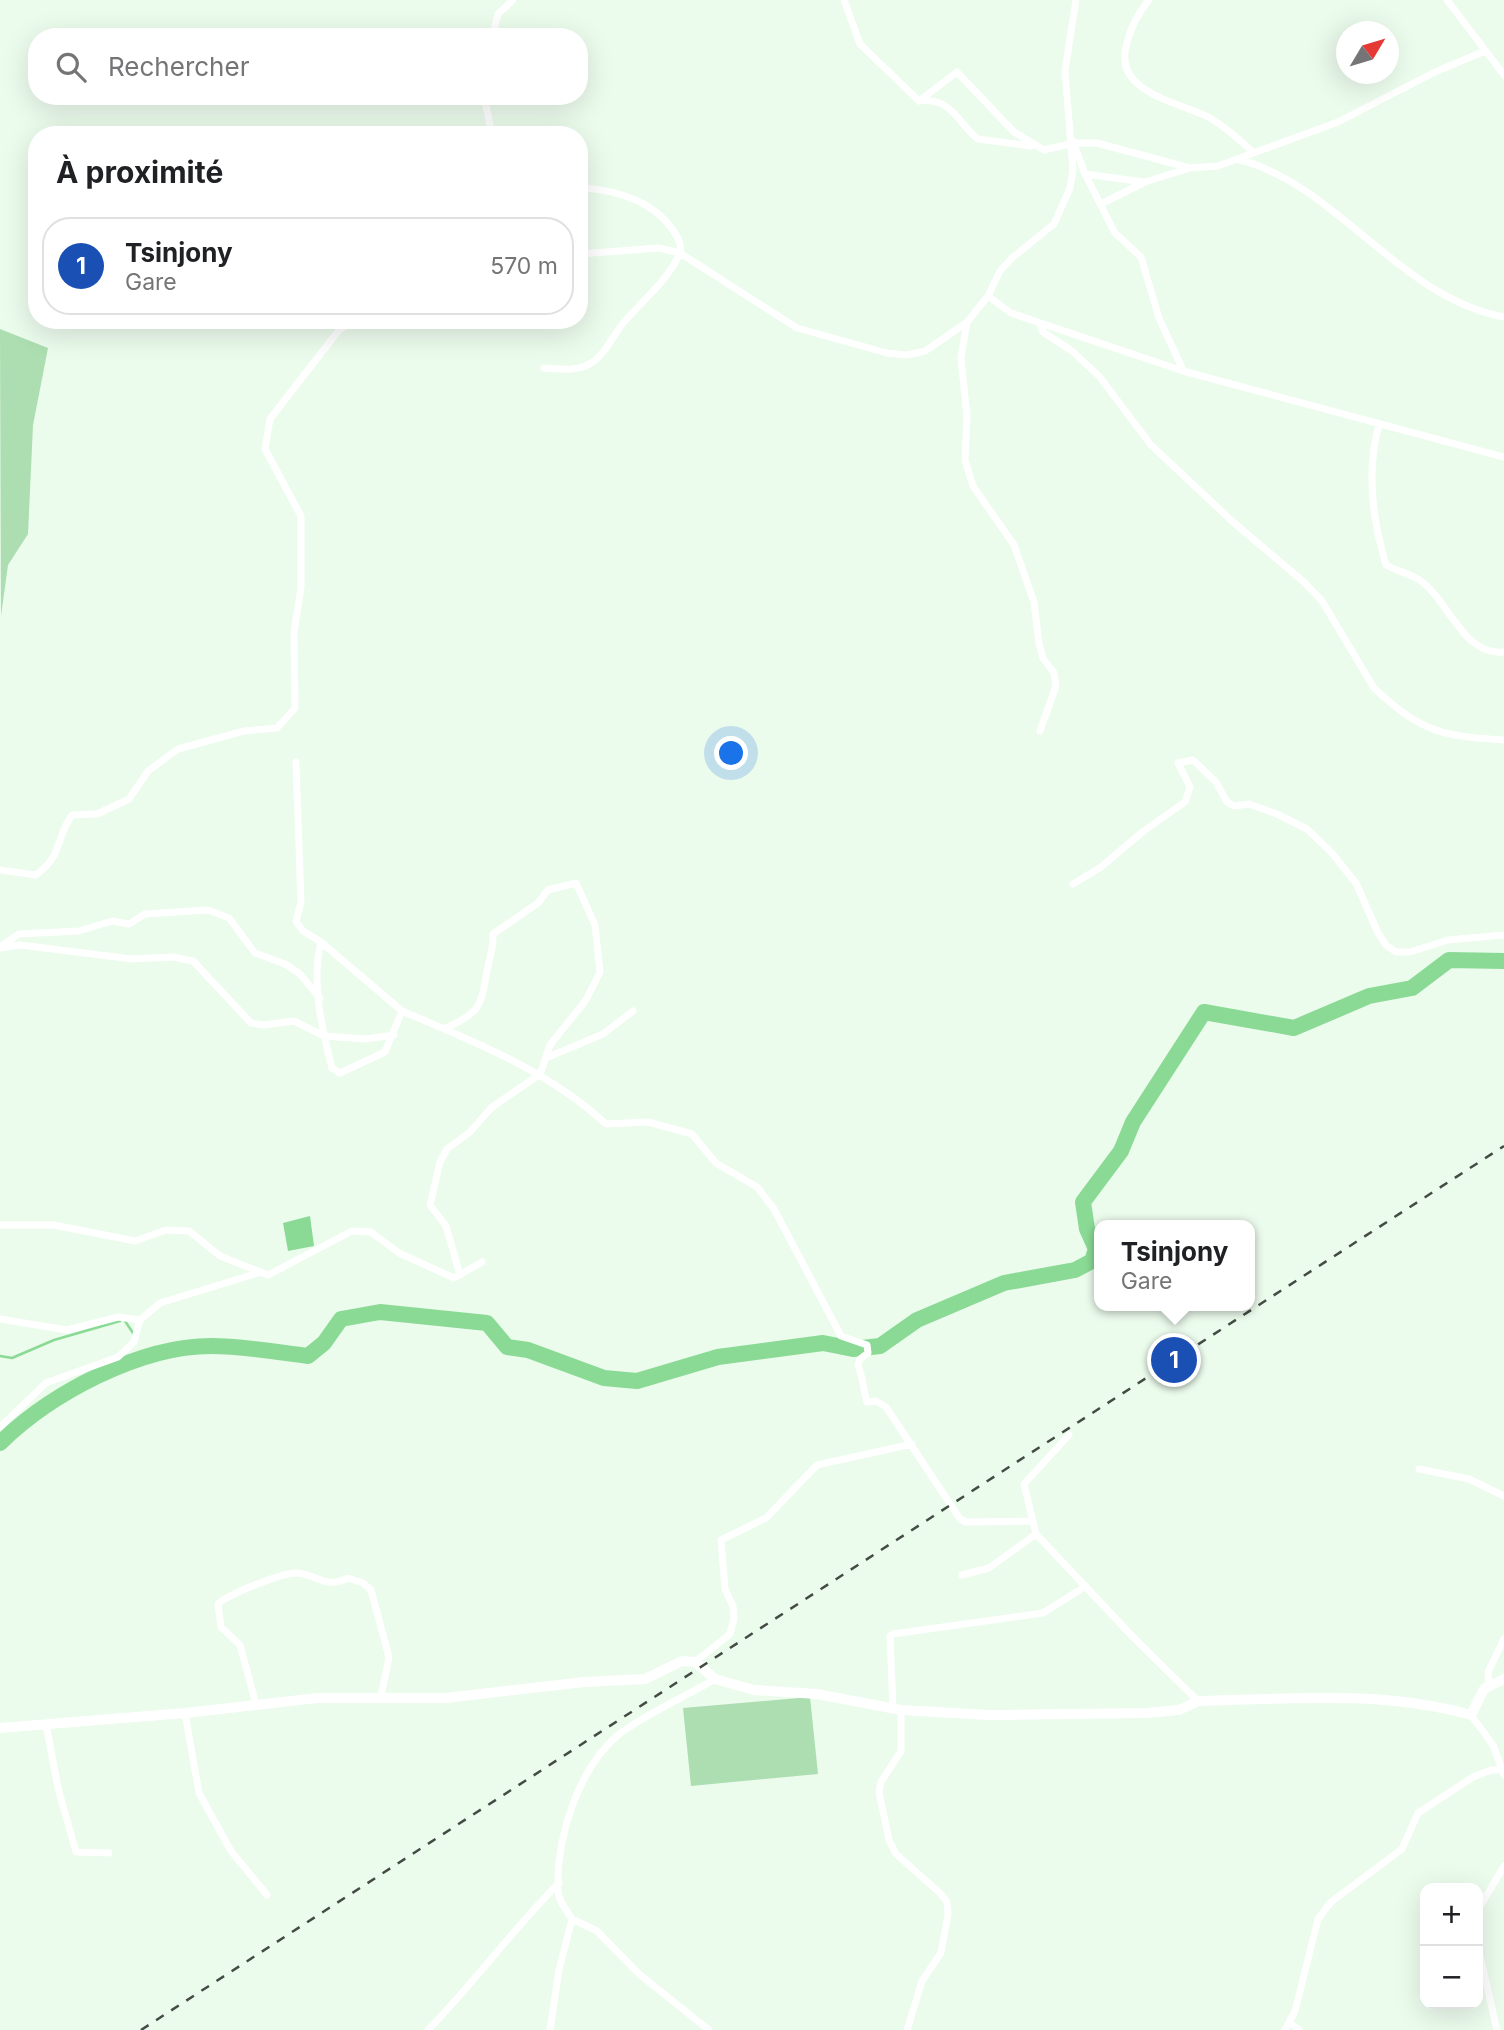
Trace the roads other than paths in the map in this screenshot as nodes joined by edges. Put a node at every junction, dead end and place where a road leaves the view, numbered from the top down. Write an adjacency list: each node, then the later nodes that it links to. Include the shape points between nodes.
1 (513, 0): 6 (street, via 498,14)
2 (844, 0): 9 (street, via 860,44)
3 (1076, 0): 12 (street, via 1065,71)
4 (1149, 0): 14 (street, via 1132,25 1125,50 1125,65 1132,78 1145,90 1213,120)
5 (1447, 0): 7 (street)
6 (494, 28)
7 (1485, 51): 8 (street); 14 (street, via 1338,122)
8 (1504, 75)
9 (919, 101): 13 (street, via 952,110 978,139); 13 (street, via 952,74 961,74 1005,124)
10 (486, 105): 11 (street)
11 (490, 126)
12 (1071, 145): 13 (street, via 1044,150); 16 (street, via 1113,146); 17 (street); 23 (street, via 1073,170 1062,211 1042,237 1000,271)
13 (1034, 146)
14 (1253, 152): 15 (street)
15 (1235, 159): 16 (street, via 1203,169); 24 (street, via 1261,165 1291,182 1434,290 1483,314)
16 (1190, 168): 18 (street)
17 (1085, 174): 18 (street); 20 (street)
18 (1145, 182): 20 (street)
19 (588, 190): 22 (street, via 625,196 667,218 680,242)
20 (1101, 204): 29 (street, via 1115,233 1140,257 1158,318)
21 (588, 253): 22 (street, via 659,248)
22 (680, 253): 25 (street, via 797,328 887,353 925,351); 28 (street, via 656,290 593,363 570,370)
23 (988, 296): 25 (street); 26 (street, via 1011,313)
24 (1504, 317)
25 (967, 322): 33 (street, via 961,358 967,416 965,460 973,486 1014,545 1034,602 1038,644 1054,673 1056,686)
26 (1039, 323): 29 (street); 34 (street, via 1043,332 1099,376 1151,445 1322,601 1361,669 1407,718 1436,732)
27 (341, 329): 36 (street, via 270,419 265,449 301,516 294,632 296,708 277,728 244,731 178,749 148,771 129,799 97,814 72,815 54,862 36,875)
28 (544, 368)
29 (1183, 371): 30 (street)
30 (1379, 425): 31 (street); 32 (street, via 1372,475 1376,533 1386,565 1421,581 1472,641 1493,653)
31 (1504, 457)
32 (1504, 652)
33 (1040, 731)
34 (1504, 740)
35 (296, 762): 39 (street, via 301,903 296,920 303,931)
36 (0, 870)
37 (1073, 884): 38 (street, via 1185,802 1189,787 1178,763 1193,760 1216,782 1227,802 1277,814 1307,830 1331,852 1356,883 1382,939 1396,952 1448,940)
38 (1504, 935)
39 (321, 942): 41 (street, via 317,957); 43 (street)
40 (0, 948): 41 (street, via 19,934 79,931 111,921 129,924 145,914 208,910 229,918 254,953 285,964); 46 (street, via 20,944 118,958 193,961 251,1023 264,1026 294,1021)
41 (321, 999): 46 (street)
42 (633, 1011): 47 (street, via 603,1034)
43 (402, 1012): 44 (street); 45 (street)
44 (444, 1029): 47 (street, via 474,1013 481,1004 493,934 538,904 548,890 576,883 595,925 600,972); 48 (street)
45 (394, 1035): 46 (street, via 365,1039); 46 (street, via 385,1052 340,1073 332,1068)
46 (324, 1036)
47 (545, 1059): 48 (street)
48 (540, 1074): 52 (street, via 481,1116 440,1162 430,1205 446,1226); 57 (street, via 582,1101 606,1124 648,1122 692,1134 716,1163 757,1187 774,1209 841,1336 867,1348 858,1365 867,1402 886,1408)
49 (0, 1225): 51 (street, via 54,1225 135,1241 166,1230 189,1231 220,1256)
50 (482, 1262): 52 (street)
51 (258, 1273): 52 (street, via 268,1275 362,1229 399,1254 454,1278); 54 (street, via 160,1303)
52 (460, 1275)
53 (0, 1319): 54 (street, via 67,1330 118,1317)
54 (140, 1320): 55 (street, via 134,1342 118,1357 46,1383)
55 (0, 1427)
56 (1069, 1435): 60 (street, via 1024,1484)
57 (912, 1444): 60 (street, via 960,1519); 65 (street, via 817,1465 766,1518 721,1540 725,1589 734,1619 730,1634)
58 (1419, 1469): 59 (street, via 1469,1479)
59 (1504, 1496)
60 (1032, 1521): 61 (street)
61 (1036, 1534): 62 (street, via 984,1571); 63 (street)
62 (962, 1575)
63 (1086, 1586): 70 (street); 72 (street, via 1043,1613 893,1634)
64 (1504, 1639): 68 (street, via 1488,1672)
65 (695, 1662): 66 (street); 69 (street, via 682,1661 645,1679 446,1699)
66 (715, 1679): 72 (street, via 754,1690 817,1694); 80 (street, via 619,1734 596,1758 563,1844)
67 (1504, 1679): 68 (street)
68 (1489, 1687): 74 (street, via 1475,1702)
69 (381, 1696): 71 (street); 71 (street, via 389,1657 372,1590 348,1578 326,1583 293,1573 234,1592 218,1604 221,1627 240,1645)
70 (1198, 1701): 72 (street, via 1179,1710 1146,1713 989,1715); 74 (street, via 1342,1697 1429,1703)
71 (256, 1704): 73 (street)
72 (897, 1709): 89 (street, via 901,1751 878,1792 889,1840 896,1854 940,1893 948,1914 942,1953 922,1981)
73 (184, 1713): 75 (street); 81 (street, via 199,1793 231,1851)
74 (1471, 1715): 77 (street, via 1493,1745)
75 (46, 1724): 76 (street); 78 (street, via 72,1844 76,1852)
76 (0, 1728)
77 (1503, 1773): 85 (street, via 1491,1770 1473,1777 1418,1813 1402,1849 1331,1902 1318,1919)
78 (109, 1853)
79 (1504, 1866): 82 (street)
80 (559, 1883): 83 (street, via 558,1893); 86 (street, via 514,1927 476,1978)
81 (267, 1895)
82 (1483, 1902)
83 (572, 1919): 87 (street); 88 (street, via 597,1931 639,1974)
84 (1483, 1969): 91 (street)
85 (1288, 2027): 90 (street)
86 (428, 2030)
87 (550, 2030)
88 (709, 2030)
89 (906, 2030)
90 (1299, 2030)
91 (1497, 2030)

